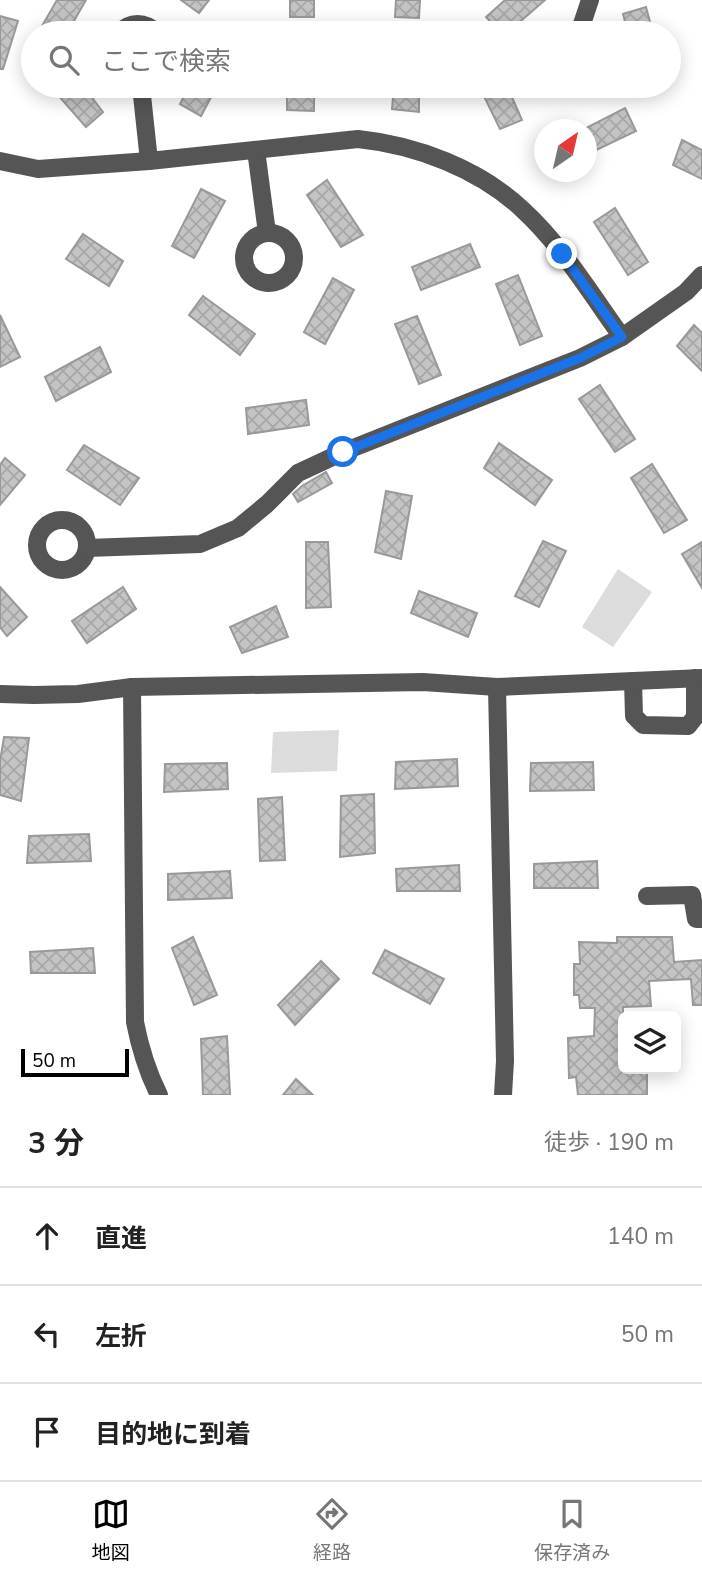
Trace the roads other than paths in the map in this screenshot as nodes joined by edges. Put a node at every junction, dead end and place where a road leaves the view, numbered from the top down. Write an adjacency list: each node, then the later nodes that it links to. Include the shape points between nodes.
1 (590, 0): 2 (street)
2 (583, 21)
3 (142, 98): 6 (street)
4 (256, 150): 6 (street); 7 (street); 9 (street, via 358,139 380,141 431,156 482,180 506,195 543,230)
5 (0, 161): 6 (street, via 38,169)
6 (149, 161)
7 (267, 233)
8 (702, 275): 9 (street, via 686,292)
9 (622, 337): 10 (street, via 298,473 238,528 200,544)
10 (87, 548)
11 (698, 678): 12 (street); 16 (street)
12 (633, 681): 14 (street); 16 (street, via 634,716 643,725 688,726)
13 (132, 687): 14 (street, via 423,682); 15 (street, via 78,694); 19 (street, via 135,1022)
14 (497, 687): 20 (street)
15 (0, 694)
16 (698, 717)
17 (647, 896): 18 (street, via 692,895 696,919)
18 (702, 919)
19 (159, 1095)
20 (503, 1095)

